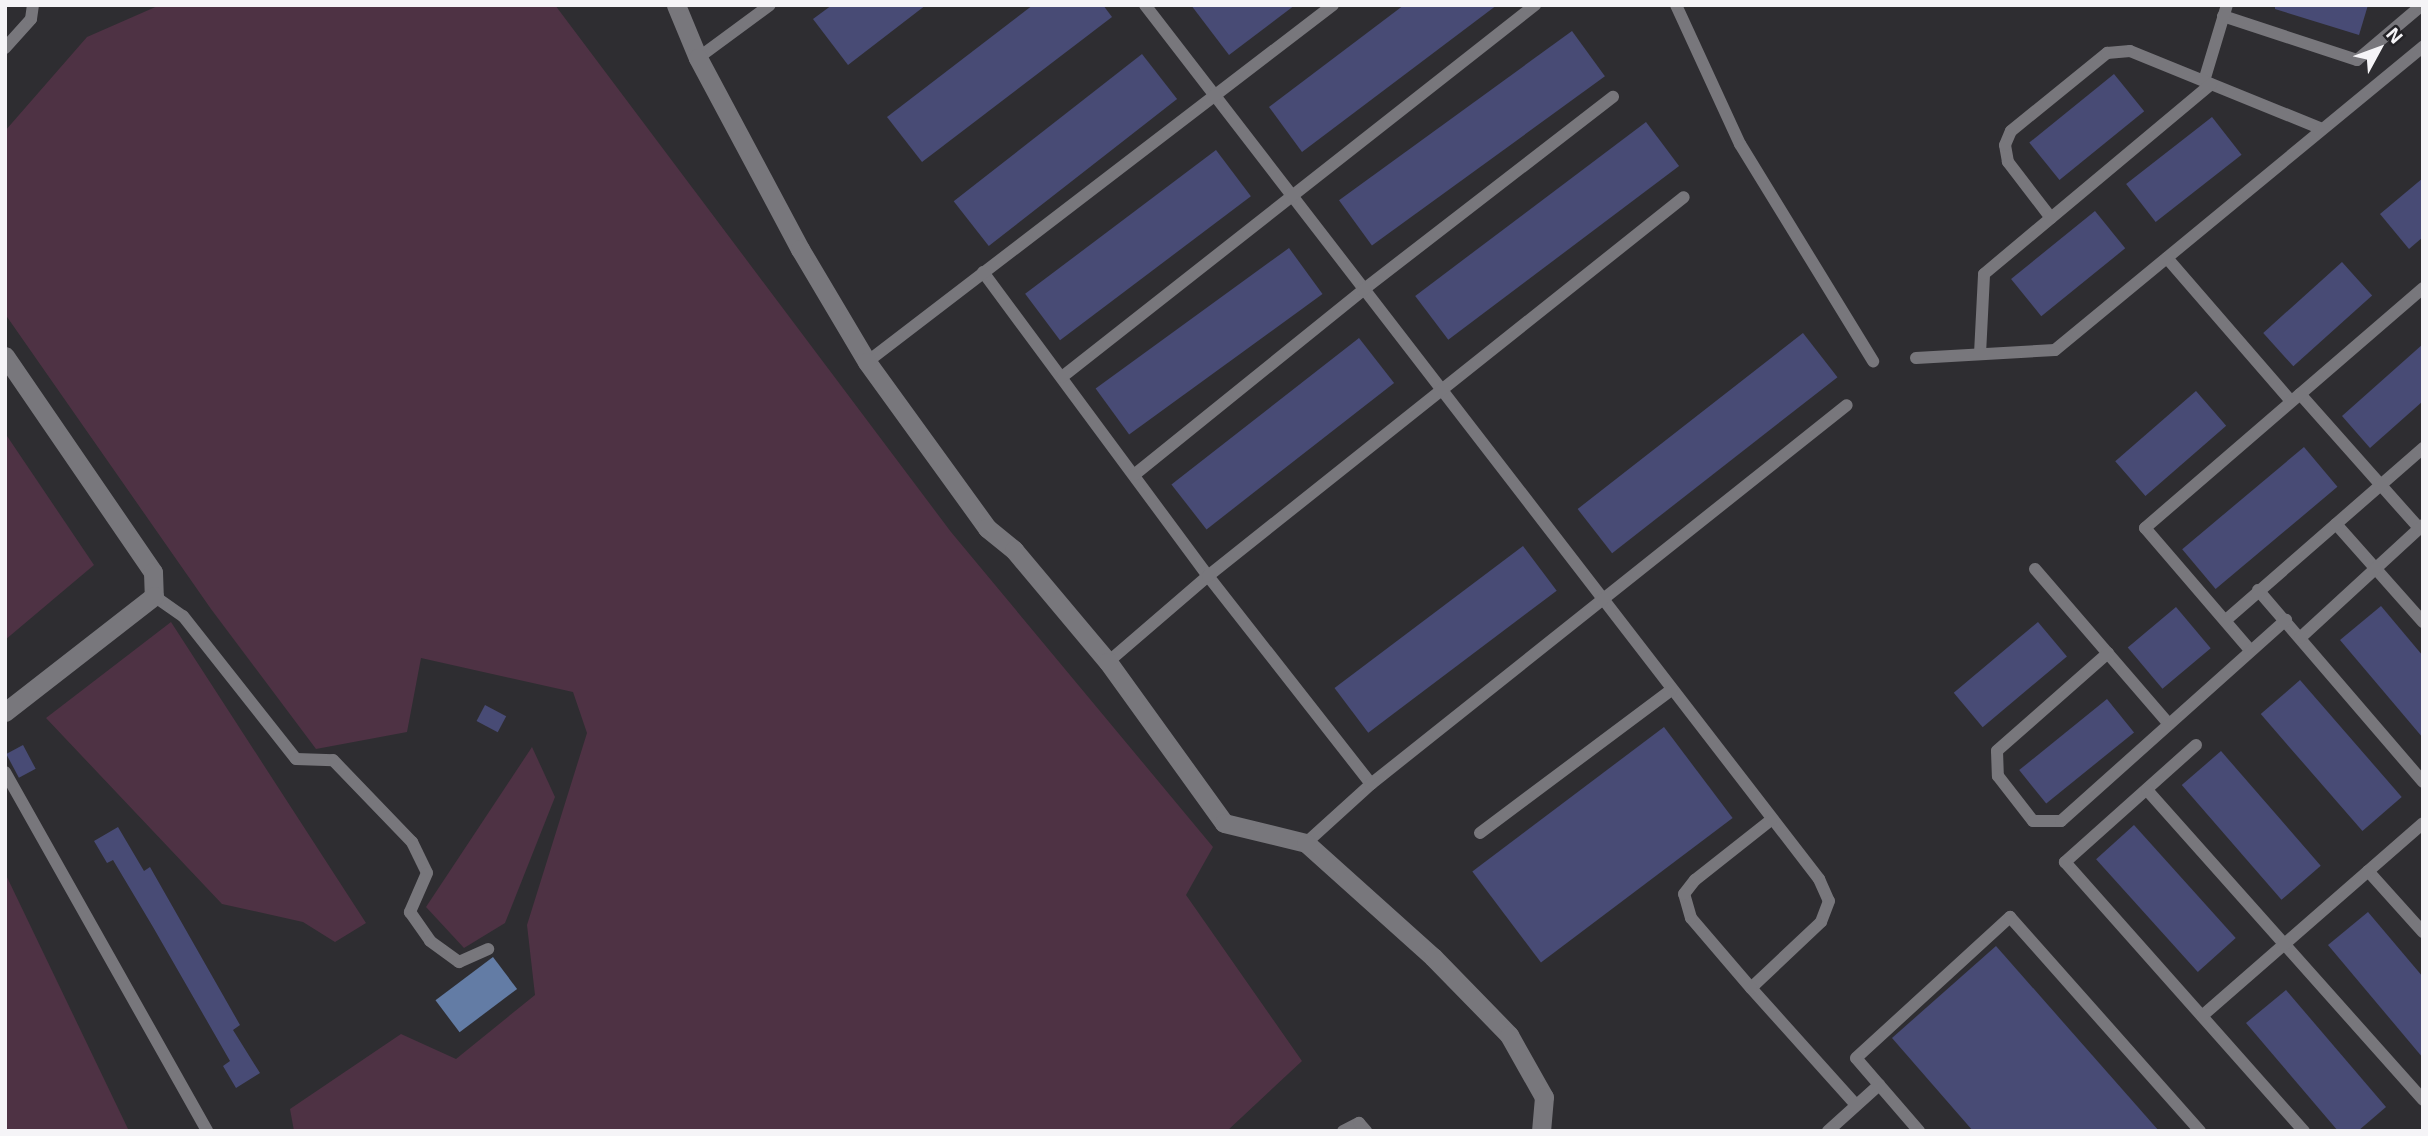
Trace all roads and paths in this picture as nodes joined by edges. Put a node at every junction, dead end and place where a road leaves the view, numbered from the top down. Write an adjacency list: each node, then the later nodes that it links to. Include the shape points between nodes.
1 (33, 5): 11 (lane, via 32,19)
2 (676, 5): 12 (street)
3 (770, 5): 12 (lane)
4 (1144, 5): 14 (lane)
5 (1332, 5): 14 (lane)
6 (1535, 5): 17 (lane)
7 (1676, 5): 27 (lane, via 1740,144)
8 (2422, 5): 9 (lane, via 2357,60)
9 (2225, 11): 13 (lane)
10 (2423, 47): 16 (lane)
11 (5, 48)
12 (698, 58): 28 (street, via 800,249)
13 (2208, 82): 16 (lane); 19 (lane); 19 (lane, via 2130,51 2107,53 2011,131 2005,145 2008,162)
14 (1214, 95): 17 (lane); 21 (lane)
15 (1613, 97): 22 (lane)
16 (2322, 129): 20 (lane)
17 (1291, 196): 22 (lane); 29 (lane)
18 (1684, 197): 30 (lane)
19 (2051, 218): 24 (lane, via 1984,274)
20 (2167, 258): 24 (lane, via 2055,350); 31 (lane)
21 (983, 272): 28 (lane); 29 (lane)
22 (1363, 289): 30 (lane); 34 (lane)
23 (2420, 295): 31 (lane)
24 (1980, 354): 26 (lane)
25 (5, 356): 42 (street, via 153,572)
26 (1916, 358)
27 (1873, 361)
28 (867, 362): 50 (street, via 987,528 1014,550)
29 (1062, 377): 34 (lane)
30 (1440, 389): 40 (lane); 43 (lane)
31 (2295, 397): 35 (lane); 44 (lane, via 2145,527)
32 (1847, 405): 43 (lane)
33 (2423, 448): 35 (lane)
34 (1134, 475): 40 (lane)
35 (2381, 484): 36 (lane); 37 (lane)
36 (2336, 524): 38 (lane); 41 (lane)
37 (2421, 527): 38 (lane)
38 (2375, 568): 46 (lane); 47 (lane)
39 (2035, 569): 49 (lane)
40 (1208, 576): 50 (lane); 57 (lane)
41 (2258, 590): 44 (lane); 45 (lane)
42 (154, 596): 52 (street); 66 (lane, via 183,616 296,759 332,760 412,842 427,873 410,912 430,941 459,962)
43 (1602, 598): 51 (lane); 57 (lane)
44 (2225, 620): 48 (lane)
45 (2286, 620): 47 (lane); 48 (lane)
46 (2423, 622)
47 (2300, 638): 56 (lane)
48 (2250, 650): 53 (lane)
49 (2108, 653): 53 (lane); 53 (lane, via 1997,751 1998,776 2033,821 2061,821)
50 (1108, 662): 62 (street, via 1224,823)
51 (1671, 690): 59 (lane); 61 (lane)
52 (5, 712)
53 (2169, 724)
54 (2196, 745): 58 (lane)
55 (5, 772): 72 (lane)
56 (2423, 782)
57 (1371, 784): 62 (lane)
58 (2147, 790): 65 (lane); 68 (lane, via 2065,862)
59 (1771, 820): 67 (lane, via 1819,879 1829,901 1821,922); 67 (lane, via 1695,880 1684,894 1691,918)
60 (2423, 823): 63 (lane)
61 (1480, 833)
62 (1306, 843): 75 (street, via 1433,957 1508,1035 1544,1097)
63 (2368, 871): 64 (lane); 65 (lane)
64 (2423, 932)
65 (2284, 943): 68 (lane); 70 (lane)
66 (488, 949)
67 (1751, 988): 71 (lane)
68 (2202, 1016): 79 (lane)
69 (1878, 1085): 71 (lane); 77 (lane); 78 (lane, via 1856,1058 2010,917)
70 (2423, 1100)
71 (1856, 1105): 76 (lane)
72 (207, 1131)
73 (1343, 1131): 74 (lane, via 1359,1123)
74 (1366, 1131)
75 (1541, 1131)
76 (1828, 1131)
77 (1919, 1131)
78 (2200, 1131)
79 (2304, 1131)

